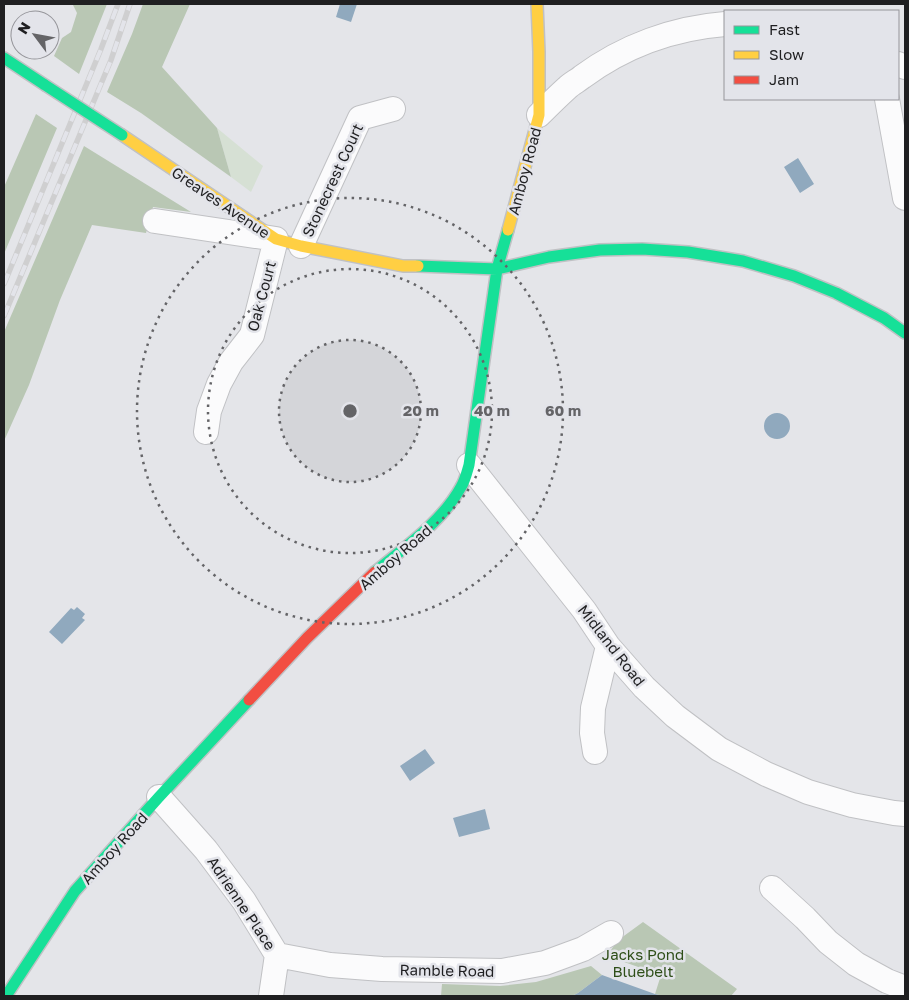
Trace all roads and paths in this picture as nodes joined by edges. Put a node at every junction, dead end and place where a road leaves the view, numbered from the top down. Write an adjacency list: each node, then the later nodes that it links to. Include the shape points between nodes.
1 (537, 4): 6 (main road, Amboy Road)
2 (724, 24): 6 (street, via 667,35 632,47 567,88)
3 (4, 58): 9 (main road, Greaves Avenue, bridge)
4 (887, 100): 7 (street)
5 (393, 109): 10 (street, Stonecrest Court, via 360,118)
6 (539, 115): 11 (main road, Amboy Road)
7 (905, 198)
8 (155, 221): 9 (street)
9 (276, 239): 10 (main road, Greaves Avenue); 13 (street, Oak Court, via 252,335 219,384 209,411)
10 (301, 246): 11 (main road, Greaves Avenue, via 403,266)
11 (497, 269): 12 (main road, Greaves Avenue, via 600,250 688,252 743,261 794,276 836,293); 14 (main road, Amboy Road)
12 (905, 333)
13 (206, 432)
14 (469, 465): 15 (street, Midland Road, via 584,610); 17 (main road, Amboy Road, via 462,486 436,520 372,574 307,638)
15 (608, 646): 16 (street, via 593,708); 18 (street, Midland Road, via 675,716 720,749 808,792 852,805)
16 (595, 752)
17 (159, 797): 21 (street, Adrienne Place, via 212,857); 23 (main road, Amboy Road, via 75,891)
18 (905, 814)
19 (772, 888): 22 (street, via 856,964)
20 (611, 933): 21 (street, Ramble Road, via 583,949 545,962 502,971 382,969 330,965)
21 (277, 955): 24 (street, Adrienne Place)
22 (905, 988)
23 (6, 996)
24 (271, 996)

